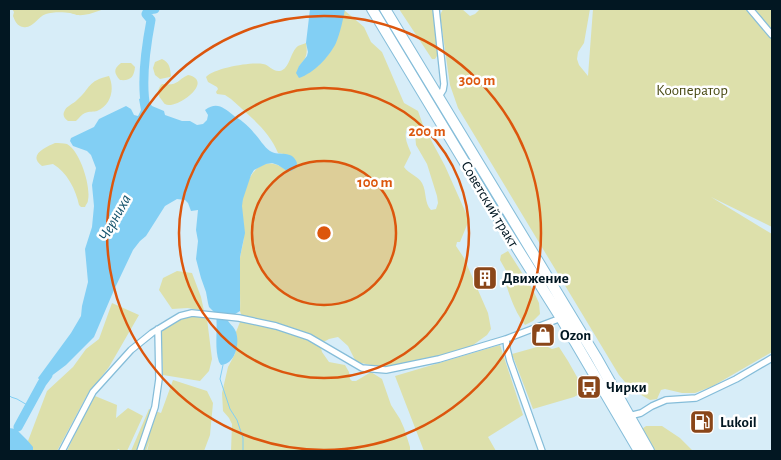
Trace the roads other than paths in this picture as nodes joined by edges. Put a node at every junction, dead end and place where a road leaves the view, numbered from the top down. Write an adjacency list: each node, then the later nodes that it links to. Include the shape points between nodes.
1 (372, 9): 7 (highway, Советский тракт)
2 (385, 9): 6 (highway, Советский тракт)
3 (436, 9): 6 (street, via 444,84)
4 (750, 9): 5 (street)
5 (772, 35)
6 (438, 98): 11 (highway, Советский тракт)
7 (561, 318): 9 (street); 15 (highway, Советский тракт)
8 (158, 329): 9 (street, via 192,313 228,317 276,326 309,337 362,368 386,370 440,360); 12 (street, via 131,350 93,392); 13 (street, via 156,407)
9 (506, 339): 14 (street, via 506,349)
10 (772, 358): 11 (street, via 696,398 666,400 641,414)
11 (629, 416): 16 (highway, Советский тракт)
12 (62, 451)
13 (140, 451)
14 (542, 451)
15 (638, 451)
16 (650, 451)

